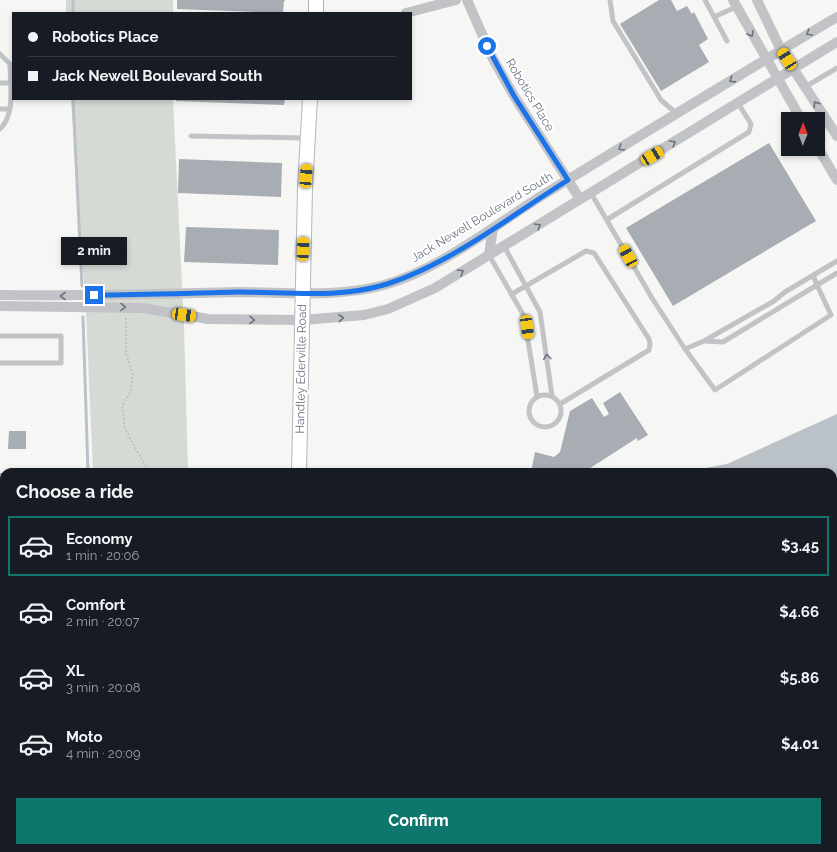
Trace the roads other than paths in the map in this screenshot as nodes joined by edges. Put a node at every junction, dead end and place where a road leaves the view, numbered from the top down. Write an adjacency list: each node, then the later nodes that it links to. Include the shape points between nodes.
1 (316, 0): 8 (main road)
2 (456, 0): 9 (street)
3 (468, 0): 34 (street, Robotics Place, via 493,59)
4 (610, 0): 28 (lane, via 613,21 661,100)
5 (705, 0): 10 (lane)
6 (757, 0): 14 (street)
7 (735, 4): 10 (lane); 16 (street, one-way to 16)
8 (316, 12)
9 (410, 12)
10 (714, 17): 12 (lane)
11 (837, 17): 14 (street, Jack Newell Boulevard South, one-way to 14)
12 (727, 40)
13 (837, 42): 17 (street)
14 (781, 50): 16 (street, Jack Newell Boulevard South); 17 (street)
15 (0, 54): 21 (lane, via 10,64)
16 (765, 60): 19 (street); 28 (street, Jack Newell Boulevard South, one-way to 28)
17 (793, 68): 19 (street); 22 (street)
18 (837, 68): 22 (lane)
19 (776, 79): 24 (street); 27 (street)
20 (0, 83): 21 (lane)
21 (10, 83): 26 (lane)
22 (805, 87): 31 (street, one-way to 22)
23 (310, 100): 32 (main road, Handley Ederville Road)
24 (738, 103): 36 (street, one-way to 24); 38 (lane, via 751,124 749,132)
25 (0, 109): 26 (lane)
26 (10, 110): 29 (lane, via 5,125)
27 (797, 112)
28 (677, 114): 34 (street, Jack Newell Boulevard South, one-way to 34)
29 (0, 129)
30 (191, 136): 32 (lane)
31 (837, 136)
32 (308, 138): 47 (main road, Handley Ederville Road)
33 (823, 156): 35 (street)
34 (568, 180): 37 (street, Robotics Place); 39 (street, Jack Newell Boulevard South)
35 (837, 180)
36 (591, 193): 37 (street); 38 (lane)
37 (580, 199): 40 (street, one-way to 37)
38 (608, 219): 56 (lane)
39 (493, 228): 40 (street); 41 (street); 47 (street, Jack Newell Boulevard South, via 449,256 386,284 354,292)
40 (504, 246): 41 (street); 46 (lane)
41 (489, 255): 48 (lane); 53 (street, one-way to 41, via 343,318 388,309 435,288)
42 (837, 261): 44 (lane)
43 (837, 273): 45 (lane)
44 (813, 275): 45 (lane); 50 (lane)
45 (818, 285): 51 (lane); 56 (lane, via 831,315 715,390)
46 (526, 286): 48 (lane); 59 (lane, one-way to 46, via 542,320); 60 (lane, via 586,251 594,252 650,344 649,350)
47 (302, 294): 49 (street, Jack Newell Boulevard South, one-way to 49, via 240,292 173,295); 53 (main road, Handley Ederville Road)
48 (512, 294): 58 (lane, via 524,316)
49 (0, 295)
50 (781, 295): 51 (lane); 55 (lane)
51 (787, 303): 55 (lane, via 723,342)
52 (0, 306): 53 (street, one-way to 53, via 126,307 208,319)
53 (302, 320): 61 (main road, Handley Ederville Road)
54 (0, 336): 57 (lane, via 61,336 61,363)
55 (704, 341): 56 (lane)
56 (684, 349)
57 (0, 363)
58 (537, 396): 59 (lane); 60 (lane, via 529,406 528,412 531,420 539,426 551,426 558,422 561,417)
59 (552, 396): 60 (lane)
60 (560, 404)
61 (299, 468)

